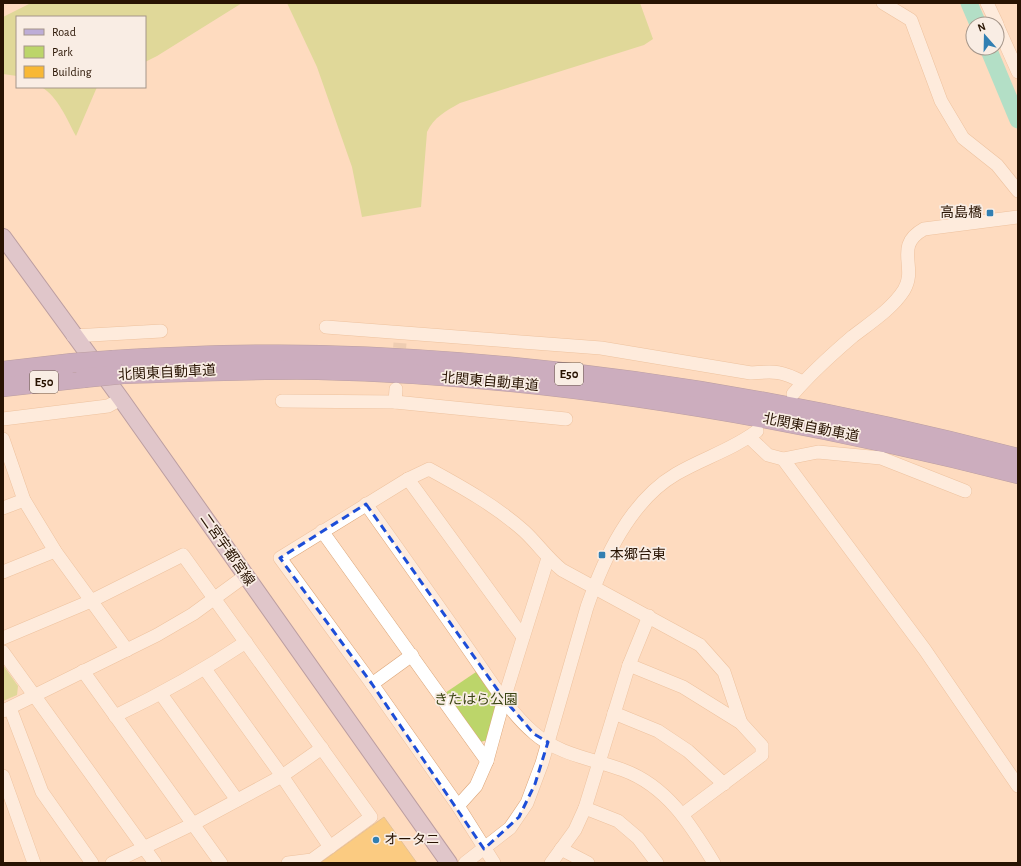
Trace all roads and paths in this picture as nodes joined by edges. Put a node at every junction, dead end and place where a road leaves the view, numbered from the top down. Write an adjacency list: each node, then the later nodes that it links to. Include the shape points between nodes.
1 (883, 3): 6 (street, via 911,20 940,101 963,138 997,165)
2 (987, 3): 3 (street)
3 (993, 16)
4 (1005, 42): 5 (street)
5 (1018, 72)
6 (1018, 191)
7 (1018, 217): 14 (street, via 924,228 914,234 908,242 908,279 904,290 892,305 830,355)
8 (3, 237): 11 (main road, 二宮宇都宮線)
9 (326, 327): 14 (street, via 400,338 601,348 751,373 784,372)
10 (161, 331): 11 (street)
11 (74, 336): 18 (main road, 二宮宇都宮線)
12 (118, 367): 13 (highway, 北関東自動車道 / E50, bridge, via 72,363); 15 (highway, 北関東自動車道 / E50, bridge, via 84,378); 24 (highway, 北関東自動車道 / E50, via 219,354 320,355 500,366 674,388 768,403 941,438); 26 (highway, 北関東自動車道 / E50, via 319,370 498,381 758,417 931,452)
13 (3, 371)
14 (803, 382): 17 (street)
15 (3, 387)
16 (396, 389): 20 (street)
17 (793, 394)
18 (121, 399): 21 (street, via 108,406); 36 (main road, 二宮宇都宮線)
19 (282, 401): 20 (street)
20 (395, 402): 22 (street)
21 (3, 419)
22 (566, 419)
23 (3, 439): 29 (street)
24 (1018, 458)
25 (783, 460): 28 (street, via 818,452 881,458); 37 (street, via 768,455 753,434 675,474 645,498 625,525); 65 (street, via 925,650)
26 (1018, 474)
27 (408, 479): 30 (street); 34 (street, via 429,469 467,490 524,531); 41 (street)
28 (965, 491)
29 (24, 500): 31 (street); 33 (street)
30 (366, 504): 32 (street); 53 (street)
31 (3, 508)
32 (322, 531): 46 (street); 50 (street, via 280,558)
33 (55, 551): 35 (street); 39 (street)
34 (548, 558): 37 (street, via 562,570); 41 (street)
35 (3, 572)
36 (245, 576): 38 (street); 81 (main road, 二宮宇都宮線)
37 (594, 588): 40 (street); 58 (street)
38 (214, 598): 39 (street, via 183,555); 43 (street); 44 (street, via 157,635)
39 (91, 601): 42 (street); 44 (street)
40 (649, 616): 47 (street); 57 (street, via 700,645 714,660 724,672)
41 (523, 637): 53 (street)
42 (3, 638)
43 (246, 642): 48 (street); 59 (street)
44 (127, 650): 49 (street)
45 (3, 652): 52 (street)
46 (412, 656): 50 (street); 60 (street)
47 (629, 665): 55 (street); 57 (street, via 684,687)
48 (205, 669): 51 (street); 63 (street)
49 (83, 672): 52 (street); 56 (street)
50 (372, 684): 67 (street)
51 (161, 694): 56 (street); 66 (street)
52 (35, 695): 54 (street); 71 (street)
53 (504, 699): 58 (street, via 534,734); 60 (street)
54 (6, 709): 76 (street, via 42,792)
55 (614, 713): 61 (street); 64 (street, via 664,735 688,750)
56 (115, 716): 70 (street)
57 (741, 723): 64 (street, via 762,746 762,755)
58 (548, 742): 61 (street, via 570,754); 73 (street, via 535,784 518,817 510,828)
59 (322, 748): 63 (street); 72 (street, via 371,817)
60 (488, 761): 67 (street, via 476,786)
61 (598, 762): 68 (street); 69 (street, via 624,770 648,782)
62 (3, 776): 75 (street)
63 (282, 776): 66 (street); 72 (street)
64 (724, 784): 69 (street)
65 (1018, 786)
66 (237, 800): 70 (street)
67 (458, 806): 73 (street)
68 (585, 808): 74 (street, via 575,830); 86 (street, via 618,821 638,838)
69 (683, 814): 87 (street)
70 (193, 824): 71 (street); 79 (street)
71 (144, 847): 77 (street); 78 (street)
72 (330, 847): 80 (street, via 312,860)
73 (484, 849): 82 (street); 83 (street)
74 (561, 849): 84 (street); 85 (street)
75 (34, 863)
76 (92, 863)
77 (112, 863)
78 (155, 863)
79 (221, 863)
80 (288, 863)
81 (449, 863)
82 (465, 863)
83 (494, 863)
84 (551, 863)
85 (588, 863)
86 (657, 863)
87 (714, 863)

